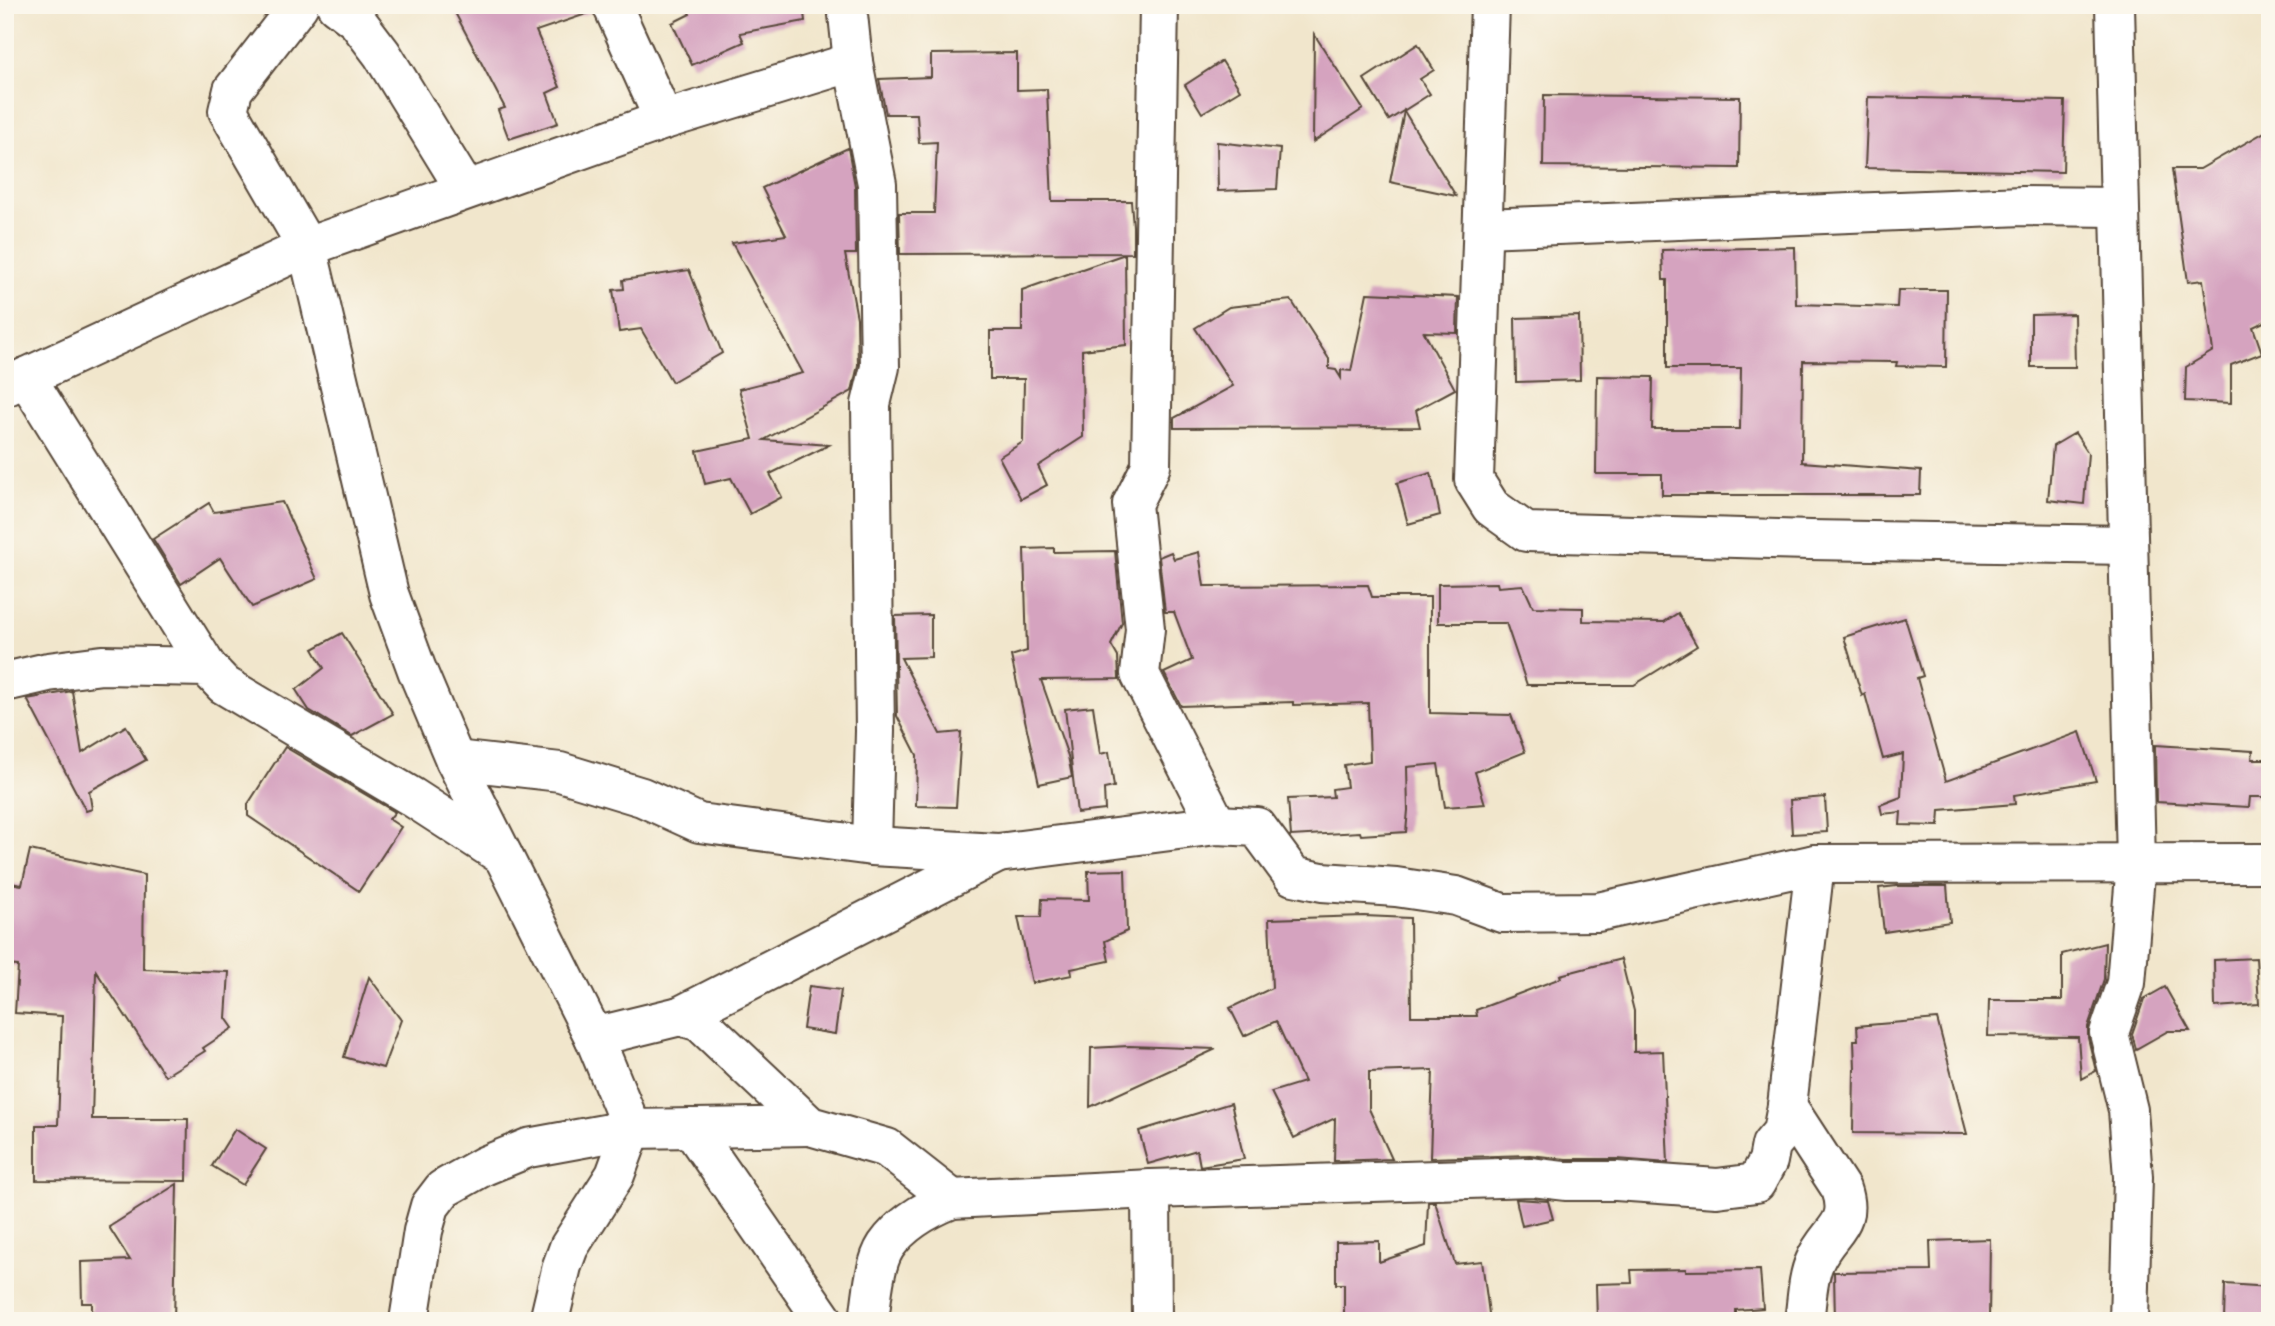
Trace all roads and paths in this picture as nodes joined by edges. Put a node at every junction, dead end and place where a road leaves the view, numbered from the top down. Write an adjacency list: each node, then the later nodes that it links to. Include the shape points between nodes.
1 (299, 5): 13 (street, via 233,90 228,111)
2 (336, 5): 10 (street, via 357,21 382,54)
3 (612, 5): 9 (street)
4 (847, 5): 8 (street)
5 (1159, 5): 19 (street, via 1151,466 1132,503 1145,629 1140,674)
6 (1490, 5): 12 (street)
7 (2115, 5): 11 (street)
8 (853, 62): 9 (street); 20 (street, via 877,184 880,367 871,404)
9 (664, 120): 10 (street)
10 (465, 189): 13 (street)
11 (2119, 207): 12 (street, via 2023,206); 15 (street)
12 (1483, 228): 15 (street, via 1474,480 1491,507 1526,532)
13 (307, 247): 14 (street); 18 (street, via 389,594)
14 (16, 382): 16 (street)
15 (2128, 545): 23 (street)
16 (207, 667): 17 (street, via 102,665); 22 (street, via 224,685 412,797)
17 (5, 682)
18 (455, 761): 20 (street, via 560,772 642,797 699,823); 22 (street)
19 (1217, 825): 21 (street); 25 (street, via 1257,827 1293,876 1456,896 1502,913 1598,912)
20 (872, 846): 21 (street)
21 (998, 853): 26 (street)
22 (504, 858): 27 (street)
23 (2136, 863): 24 (street); 25 (street); 40 (street, via 2126,983 2109,1033 2129,1110 2133,1177)
24 (2270, 863)
25 (1815, 864): 28 (street)
26 (680, 1016): 27 (street); 29 (street, via 700,1023 716,1036)
27 (594, 1037): 31 (street)
28 (1787, 1106): 32 (street, via 1782,1132 1771,1145 1756,1182 1717,1188 1531,1177); 39 (street, via 1846,1203 1843,1222 1827,1238 1814,1263)
29 (810, 1126): 30 (street); 33 (street, via 887,1148)
30 (691, 1128): 31 (street); 36 (street)
31 (632, 1129): 34 (street, via 528,1148 443,1189 430,1206 423,1231); 35 (street, via 615,1175 569,1247)
32 (1151, 1189): 33 (street); 38 (street)
33 (953, 1199): 37 (street, via 926,1210 885,1247)
34 (409, 1321)
35 (550, 1321)
36 (824, 1321)
37 (869, 1321)
38 (1152, 1321)
39 (1804, 1321)
40 (2129, 1321)

